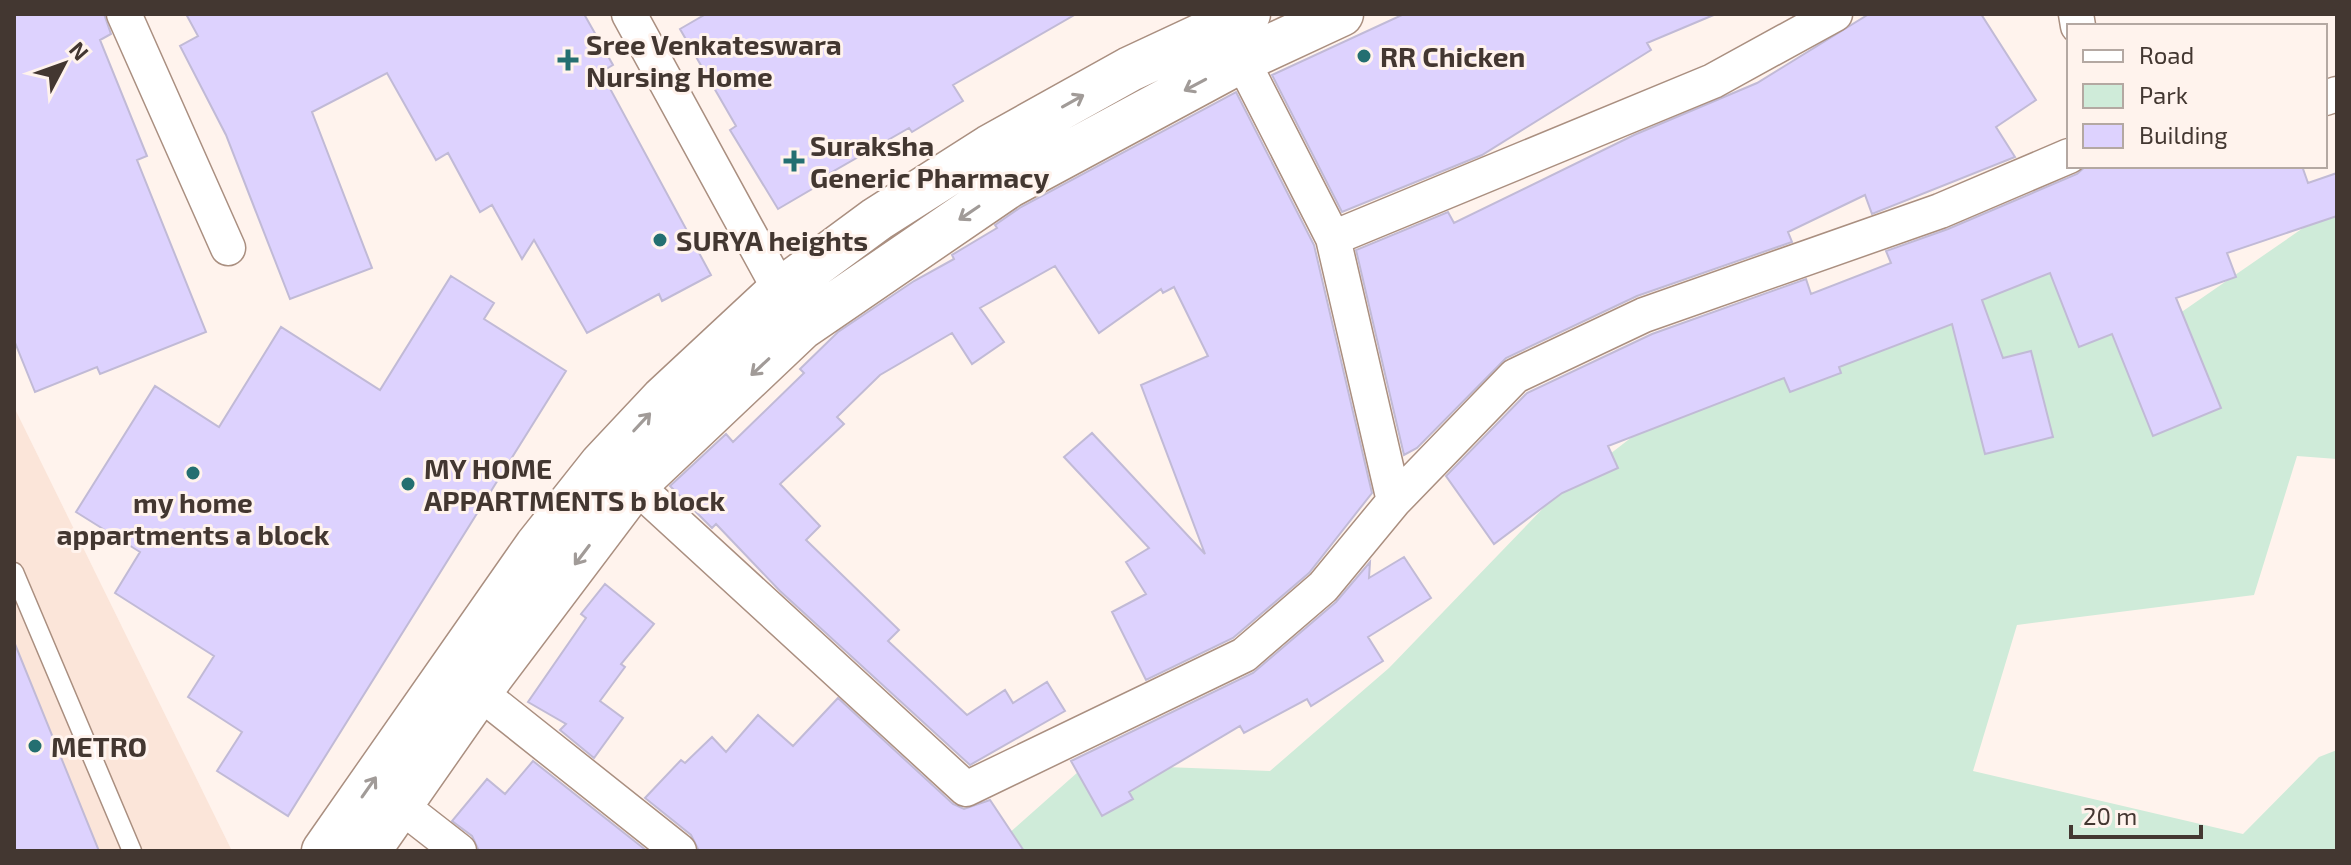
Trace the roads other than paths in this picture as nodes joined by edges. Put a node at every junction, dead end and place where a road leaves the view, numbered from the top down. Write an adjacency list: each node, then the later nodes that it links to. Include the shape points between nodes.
1 (124, 14): 9 (street)
2 (629, 14): 10 (street)
3 (1248, 14): 10 (street, one-way to 3, via 877,219 990,147 1130,69)
4 (1341, 14): 6 (street)
5 (1835, 14): 8 (street, via 1713,81)
6 (1242, 60): 8 (street); 11 (street, one-way to 11, via 1008,186)
7 (2067, 157): 13 (street, via 1940,211 1644,315 1515,376)
8 (1333, 238): 13 (street)
9 (228, 248)
10 (778, 292): 11 (street); 18 (street, one-way to 10, via 537,546 602,464)
11 (802, 327): 12 (street, one-way to 12)
12 (635, 485): 13 (street, via 966,789 1244,655 1323,587); 15 (street, one-way to 15)
13 (1394, 501)
14 (14, 572): 17 (lane)
15 (479, 692): 16 (street); 21 (street)
16 (400, 805): 19 (street); 20 (street)
17 (132, 851)
18 (324, 851)
19 (368, 851)
20 (459, 851)
21 (679, 851)

